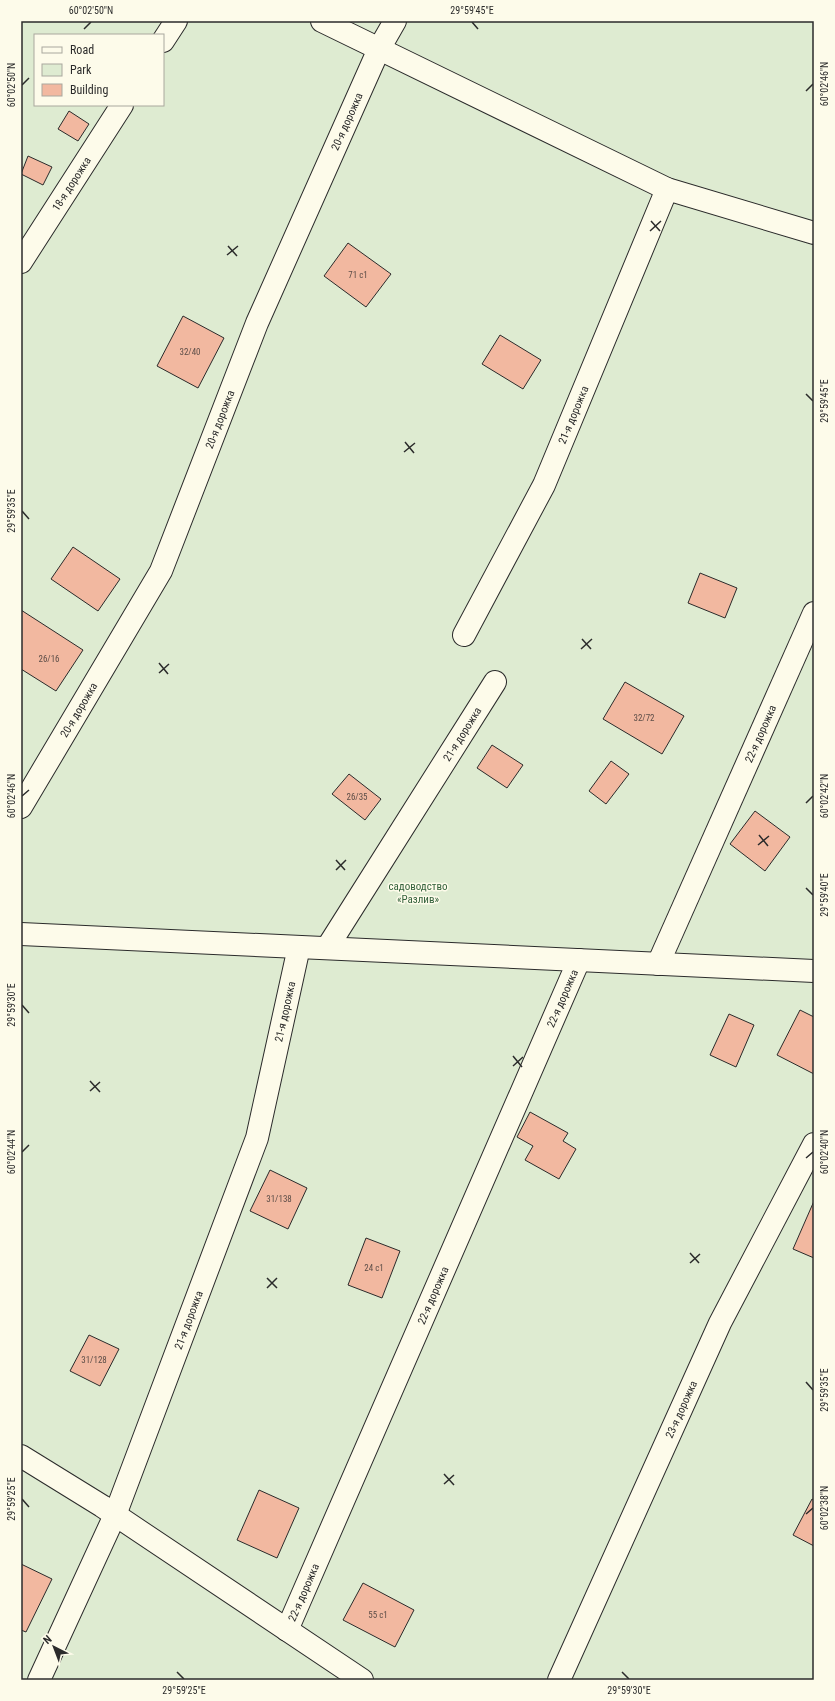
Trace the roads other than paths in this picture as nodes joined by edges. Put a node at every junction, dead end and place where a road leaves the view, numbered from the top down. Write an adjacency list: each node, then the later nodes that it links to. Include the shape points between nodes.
1 (176, 21): 4 (street)
2 (322, 21): 5 (street)
3 (395, 21): 5 (street, 20-я дорожка)
4 (164, 39)
5 (379, 49): 7 (street); 13 (street, 20-я дорожка, via 257,322 161,570)
6 (121, 106): 9 (street, 18-я дорожка)
7 (667, 189): 8 (street); 11 (street, 21-я дорожка, via 544,485)
8 (814, 233)
9 (21, 262)
10 (814, 613): 18 (street, 22-я дорожка)
11 (464, 634)
12 (495, 682): 16 (street, 21-я дорожка)
13 (21, 806)
14 (21, 934): 15 (street)
15 (299, 947): 16 (street); 22 (street, 21-я дорожка, via 257,1138)
16 (327, 948): 17 (street)
17 (579, 960): 18 (street); 23 (street, 22-я дорожка)
18 (658, 964): 19 (street)
19 (814, 971)
20 (814, 1144): 26 (street, 23-я дорожка, via 720,1322)
21 (21, 1456): 22 (street)
22 (115, 1515): 23 (street); 25 (street, 21-я дорожка)
23 (287, 1630): 24 (street)
24 (350, 1677)
25 (39, 1680)
26 (559, 1680)

